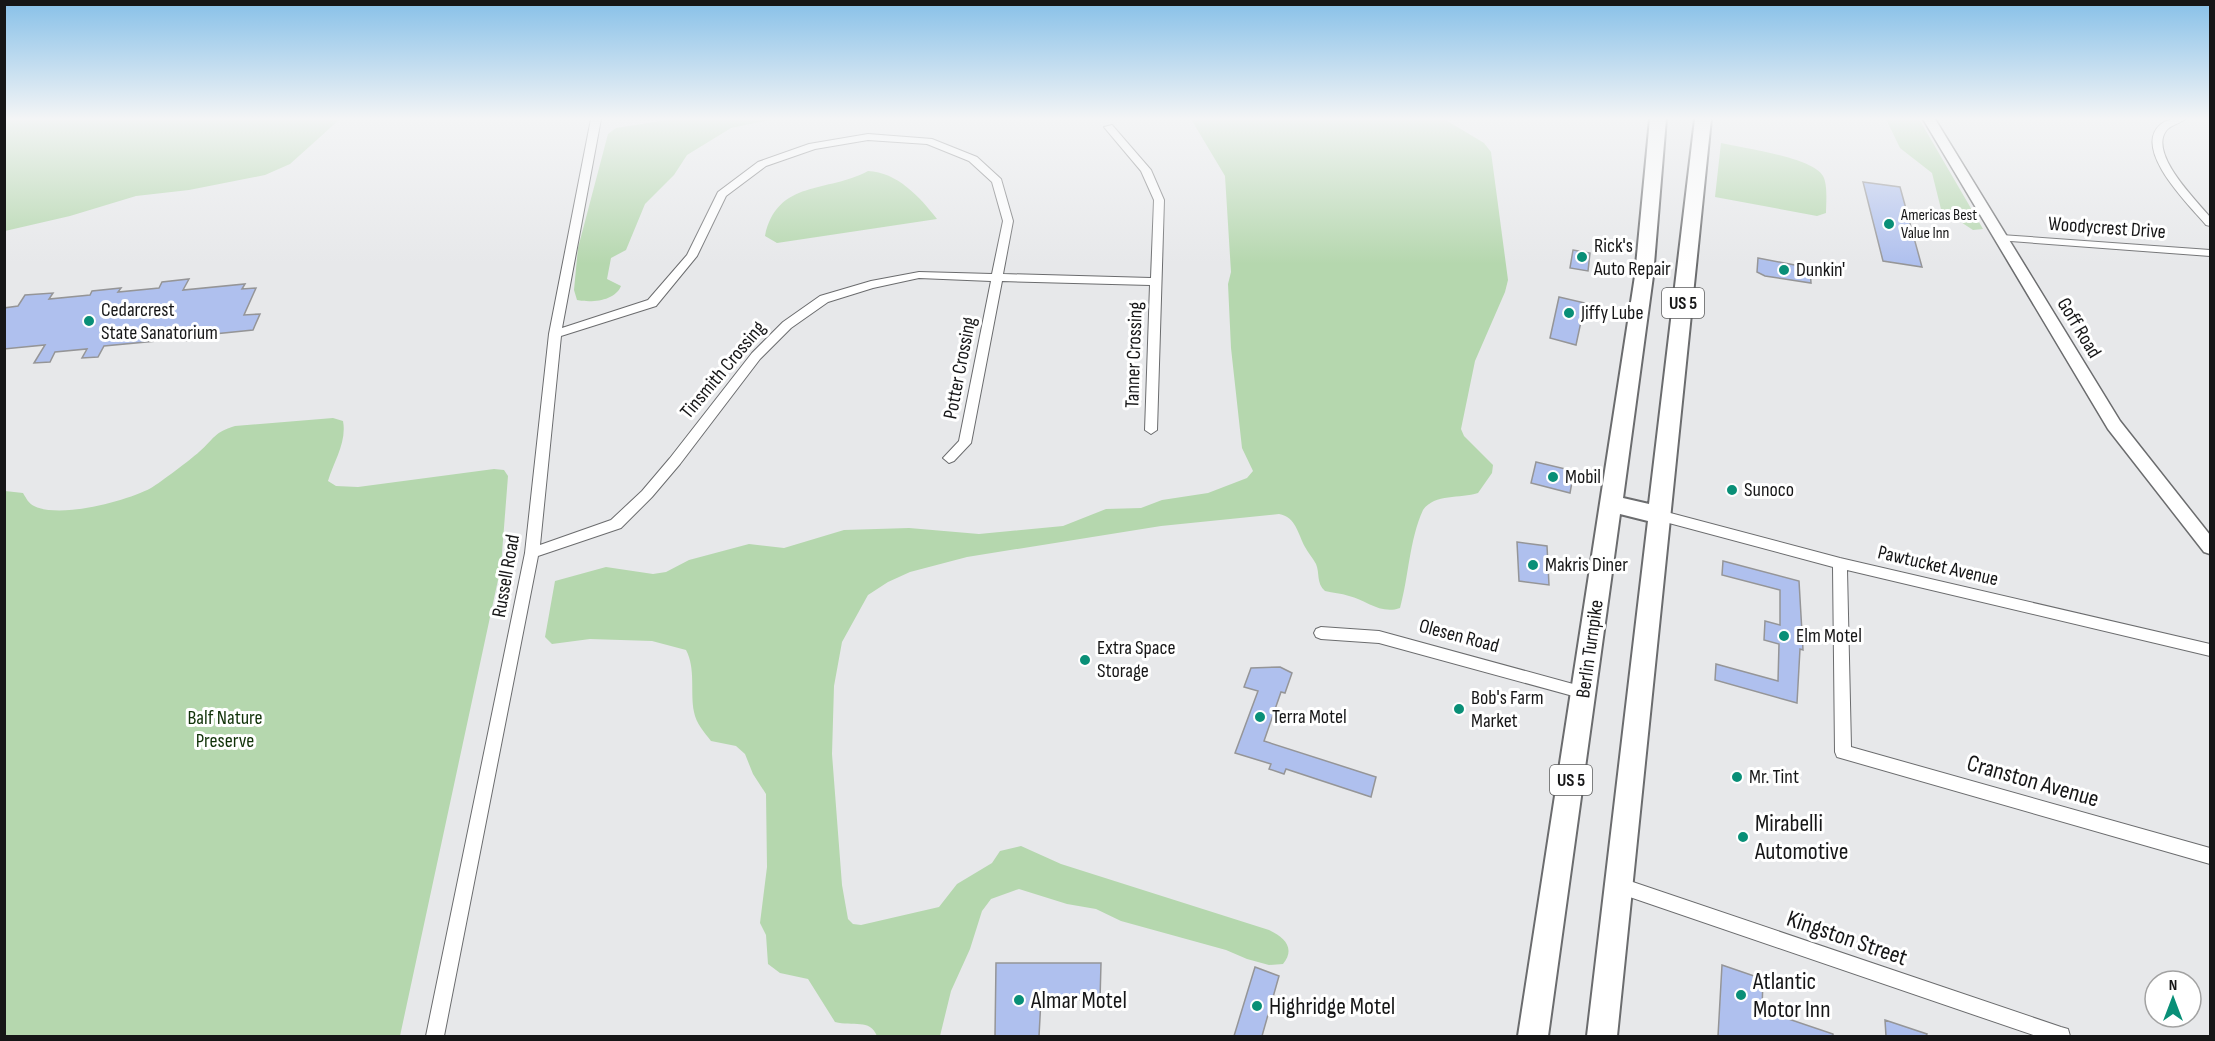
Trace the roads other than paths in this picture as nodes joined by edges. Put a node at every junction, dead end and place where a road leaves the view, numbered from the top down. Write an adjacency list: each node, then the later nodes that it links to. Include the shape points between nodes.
1 (587, 168): 14 (street, Russell Road)
2 (757, 168): 14 (street, Potter Crossing, via 722,194 692,256 652,303)
3 (982, 168): 12 (street, Potter Crossing, via 997,181 1008,221)
4 (1144, 168): 13 (street, Tanner Crossing, via 1159,200)
5 (1654, 168): 17 (highway, Berlin Turnpike / US 5, via 1646,263)
6 (1698, 168): 18 (highway, US 5)
7 (1958, 168): 10 (street, Goff Road)
8 (2166, 168): 9 (street)
9 (2211, 224)
10 (2001, 238): 11 (street, Woodycrest Drive); 19 (street, Goff Road, via 2114,425)
11 (2211, 253)
12 (996, 278): 13 (street, Tinsmith Crossing); 16 (street, Potter Crossing, via 966,443); 20 (street, Tinsmith Crossing, via 919,275 824,299 787,325 756,356 675,461 616,524)
13 (1156, 282): 15 (street, Tanner Crossing)
14 (555, 334): 20 (street, Russell Road)
15 (1151, 430)
16 (949, 458)
17 (1611, 502): 18 (highway); 24 (highway, Berlin Turnpike / US 5)
18 (1659, 515): 21 (street, Pawtucket Avenue); 26 (highway, US 5)
19 (2211, 547)
20 (532, 553): 27 (street, Russell Road)
21 (1840, 563): 23 (street, Pawtucket Avenue); 25 (street, Cranston Avenue, via 1843,752)
22 (1322, 633): 24 (street, Olesen Road, via 1379,637)
23 (2211, 650)
24 (1584, 693): 28 (highway, Berlin Turnpike / US 5)
25 (2211, 856)
26 (1618, 885): 29 (highway, US 5); 30 (street, Kingston Street)
27 (435, 1036)
28 (1533, 1036)
29 (1602, 1036)
30 (2061, 1036)

